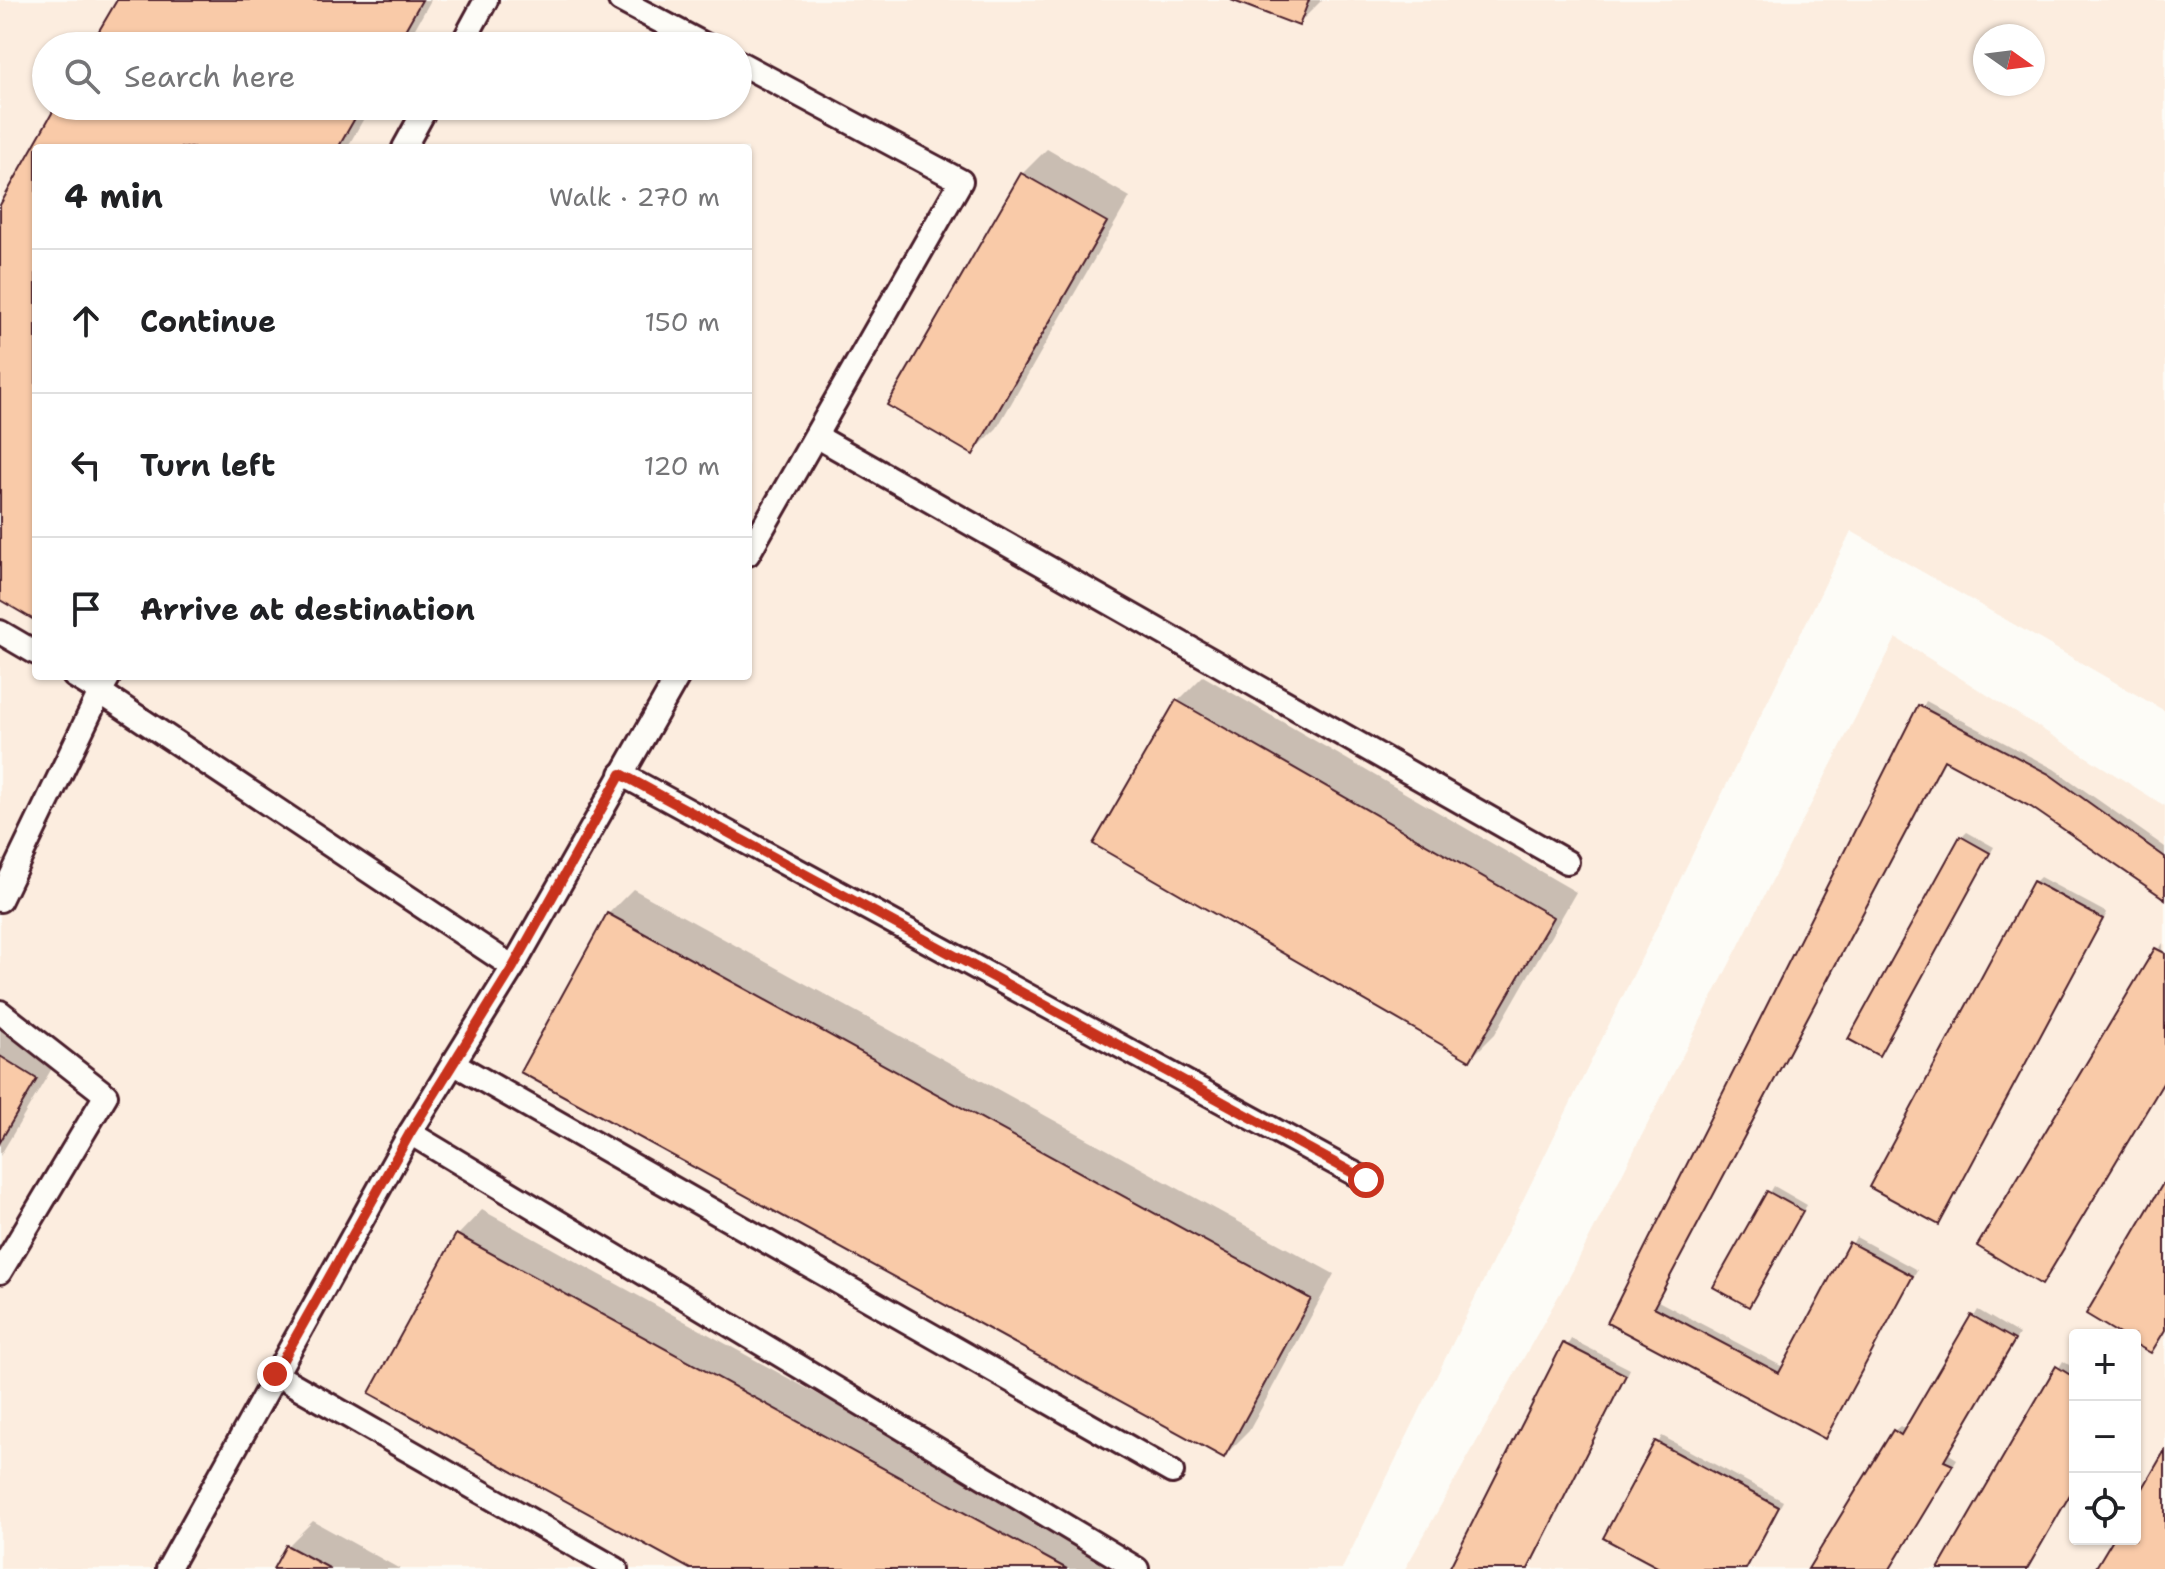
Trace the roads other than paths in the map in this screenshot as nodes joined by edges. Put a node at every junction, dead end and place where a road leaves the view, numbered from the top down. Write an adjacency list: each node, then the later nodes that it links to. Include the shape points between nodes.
1 (486, 0): 3 (lane)
2 (620, 0): 4 (lane)
3 (469, 32)
4 (681, 32)
5 (752, 69): 8 (lane, via 961,181)
6 (419, 120): 7 (lane)
7 (406, 144)
8 (816, 436): 9 (lane); 15 (lane)
9 (752, 547)
10 (0, 632): 11 (lane)
11 (32, 651)
12 (676, 680): 14 (lane)
13 (105, 684): 16 (lane); 17 (lane)
14 (621, 774): 17 (lane); 21 (lane)
15 (1567, 862)
16 (0, 900)
17 (513, 967): 19 (lane)
18 (0, 1012): 22 (lane, via 106,1095)
19 (453, 1063): 20 (lane); 24 (lane)
20 (410, 1133): 23 (lane); 27 (lane)
21 (1366, 1180)
22 (0, 1272)
23 (275, 1374): 25 (lane); 26 (lane)
24 (1172, 1472)
25 (168, 1569)
26 (616, 1569)
27 (1137, 1569)

